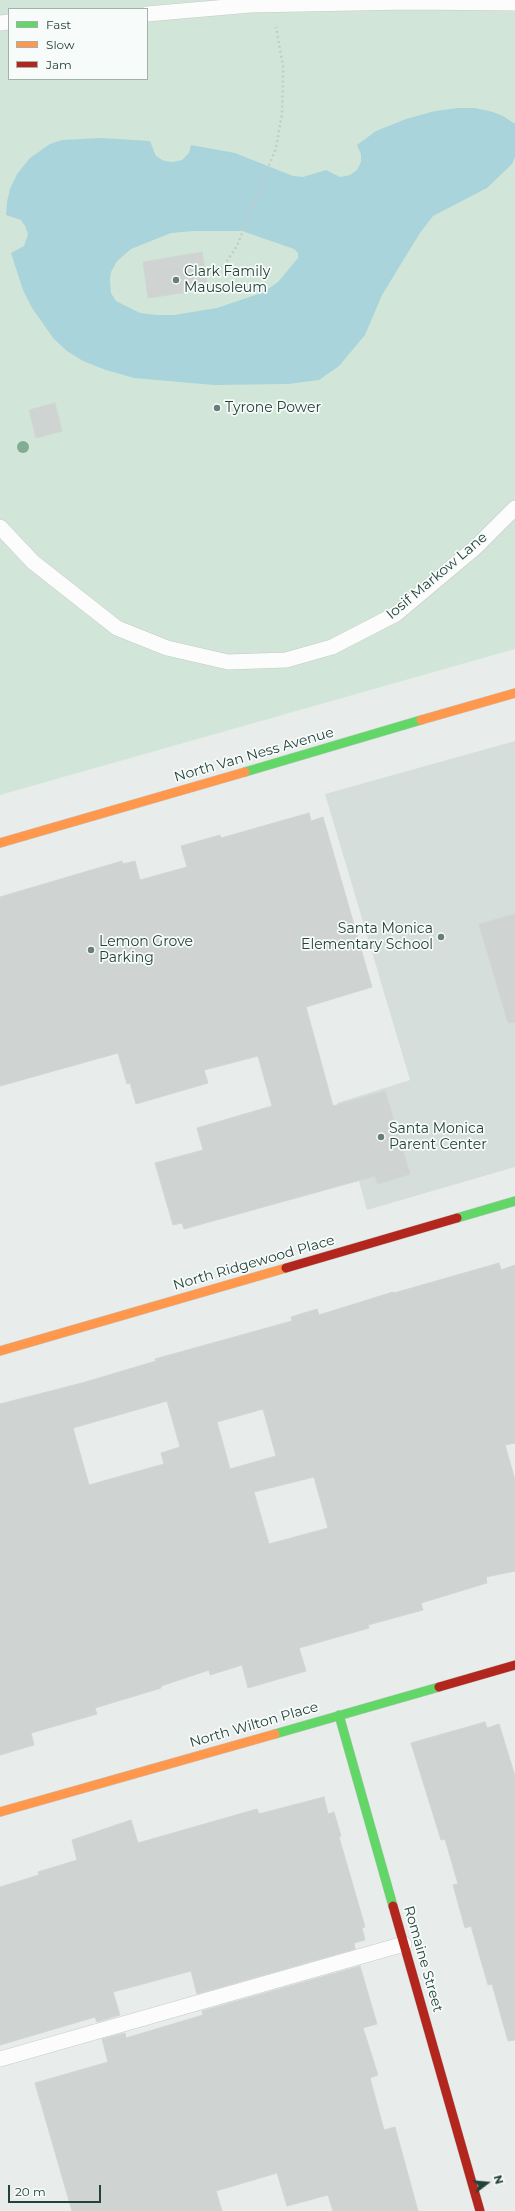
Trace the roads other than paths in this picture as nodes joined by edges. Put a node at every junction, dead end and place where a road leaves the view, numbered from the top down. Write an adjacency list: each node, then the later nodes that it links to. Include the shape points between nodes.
1 (515, 3): 2 (lane, via 280,4)
2 (148, 14)
3 (515, 508): 4 (lane, Iosif Markow Lane, via 476,547 396,614 332,647 286,660 228,662 167,648 117,628 32,562)
4 (0, 530)
5 (515, 693): 6 (street, North Van Ness Avenue)
6 (0, 843)
7 (515, 1201): 8 (street, North Ridgewood Place)
8 (0, 1351)
9 (515, 1665): 10 (street, North Wilton Place)
10 (339, 1715): 11 (street, North Wilton Place); 12 (street, Romaine Street)
11 (0, 1812)
12 (404, 1944): 13 (lane); 14 (street, Romaine Street)
13 (0, 2059)
14 (480, 2211)

